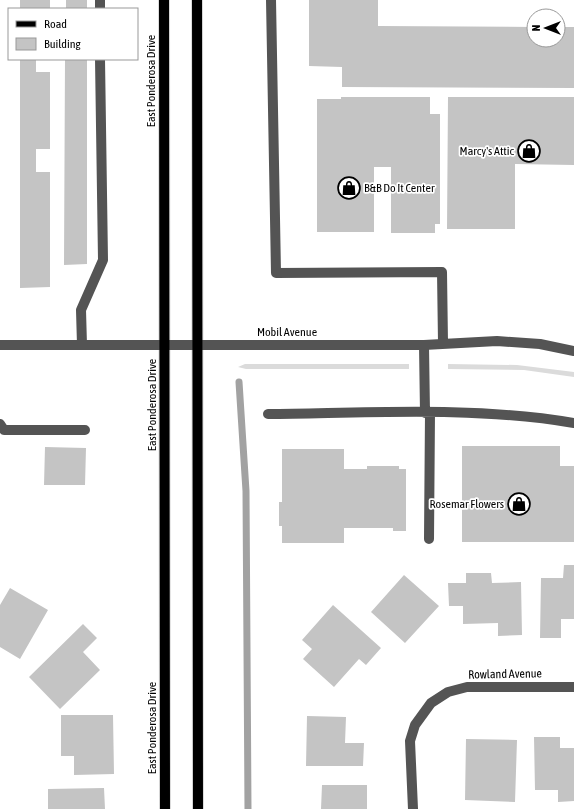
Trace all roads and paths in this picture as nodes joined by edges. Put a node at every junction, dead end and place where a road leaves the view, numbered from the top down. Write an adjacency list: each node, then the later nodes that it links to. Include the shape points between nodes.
1 (164, 0): 8 (main road, East Ponderosa Drive)
2 (197, 0): 9 (main road)
3 (271, 0): 5 (street, via 276,273 442,272)
4 (100, 60): 7 (street, via 103,260 81,310)
5 (442, 343): 10 (street, Mobil Avenue); 11 (street, Mobil Avenue, via 497,341 540,344)
6 (0, 345): 7 (street, Mobil Avenue)
7 (82, 345): 8 (street, Mobil Avenue)
8 (165, 345): 9 (street, Mobil Avenue); 19 (main road, East Ponderosa Drive)
9 (196, 345): 10 (street, Mobil Avenue); 20 (main road)
10 (424, 345): 12 (street)
11 (574, 351)
12 (427, 413): 13 (street); 14 (street, via 522,416); 17 (street)
13 (268, 414)
14 (574, 423)
15 (0, 424): 16 (street, via 4,430)
16 (85, 430)
17 (429, 539)
18 (574, 687): 21 (street, Rowland Avenue, via 467,687 448,692 431,703 415,725 410,741)
19 (165, 809)
20 (198, 809)
21 (413, 809)

